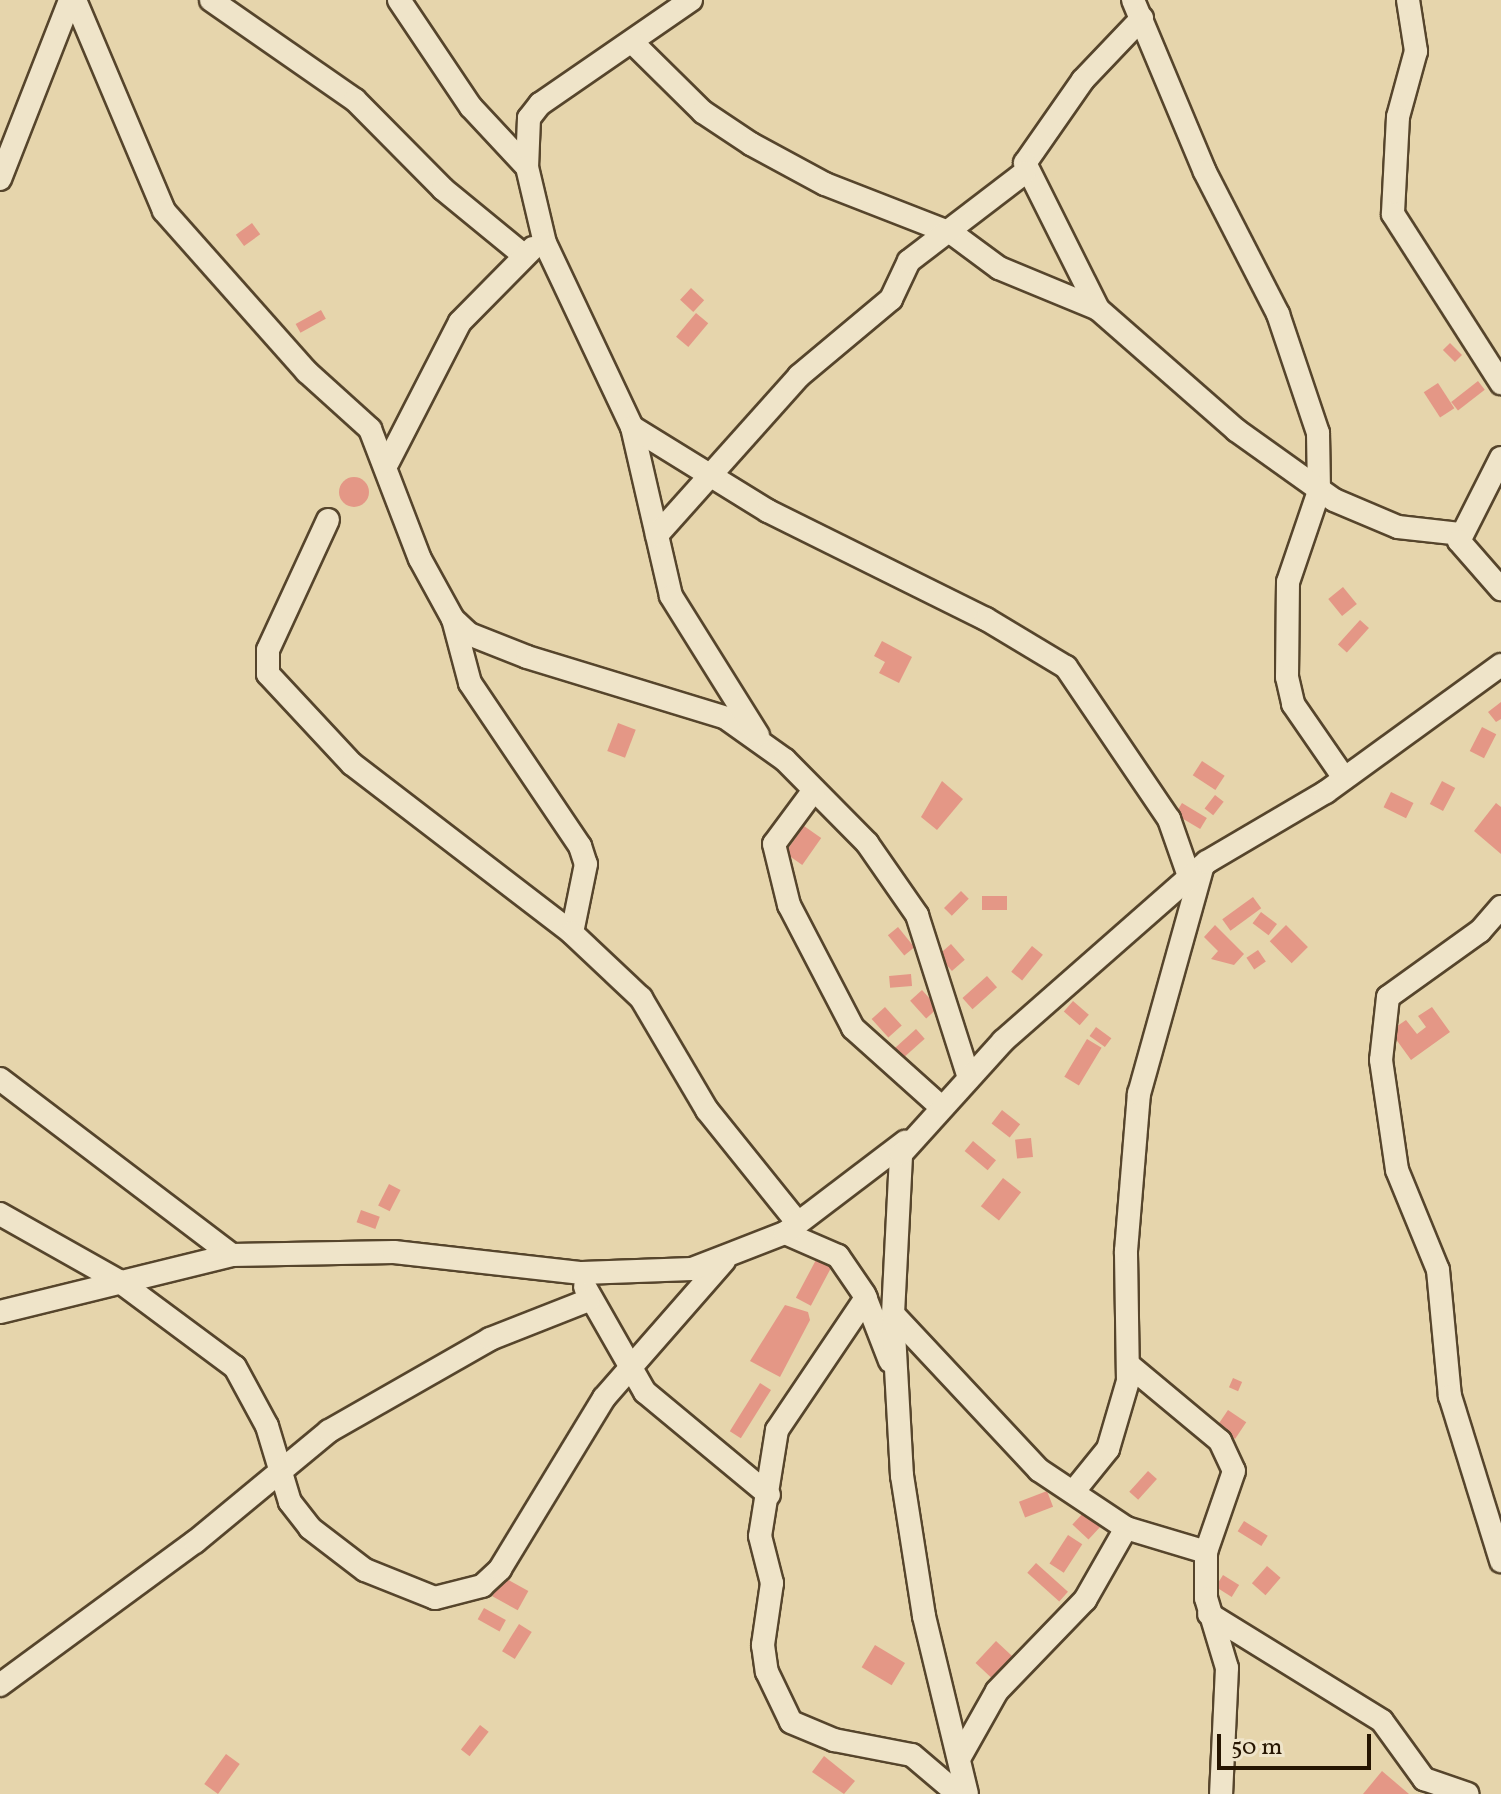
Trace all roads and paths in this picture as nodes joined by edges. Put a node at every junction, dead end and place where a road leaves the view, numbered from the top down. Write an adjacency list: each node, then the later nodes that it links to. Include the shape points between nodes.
1 (72, 0): 10 (street); 18 (street, via 164,211 307,372 353,409)
2 (211, 0): 13 (street, via 355,100 443,189)
3 (399, 0): 8 (street, via 471,107)
4 (691, 0): 7 (street)
5 (1408, 0): 15 (street, via 1416,51 1398,117 1393,214)
6 (1138, 9): 9 (street, via 1041,134); 20 (street, via 1205,172 1278,314 1318,433)
7 (632, 42): 8 (street, via 540,104 529,118); 11 (street, via 703,112 751,144 825,184)
8 (527, 167): 12 (street)
9 (1024, 173): 11 (street); 14 (street)
10 (0, 179)
11 (953, 234): 14 (street, via 999,268); 19 (street, via 909,261 884,307 799,376)
12 (545, 243): 13 (street); 16 (street)
13 (521, 253): 18 (street, via 460,322)
14 (1098, 309): 20 (street, via 1236,430)
15 (1501, 383)
16 (632, 427): 19 (street); 23 (street)
17 (1501, 458): 22 (street)
18 (388, 462): 25 (street, via 420,559)
19 (712, 473): 23 (street); 30 (street, via 822,540 986,619 1066,667 1169,819)
20 (1319, 491): 22 (street, via 1398,527); 28 (street, via 1288,582 1288,685)
21 (328, 520): 32 (street, via 268,650 268,674 352,764)
22 (1460, 534): 24 (street, via 1464,551)
23 (657, 535): 27 (street, via 684,622)
24 (1501, 589)
25 (453, 619): 27 (street, via 491,643 689,703); 32 (street, via 470,683 580,846 586,864)
26 (1501, 665): 28 (street)
27 (760, 740): 29 (street)
28 (1344, 778): 30 (street)
29 (814, 790): 33 (street, via 867,843 917,915); 35 (street, via 774,844 785,894 853,1028)
30 (1196, 872): 33 (street, via 1033,1012); 48 (street, via 1139,1094 1126,1251)
31 (1501, 907): 55 (street, via 1480,931 1388,997 1381,1060 1397,1170 1438,1270 1450,1396)
32 (572, 933): 38 (street, via 641,998 699,1099)
33 (969, 1078): 35 (street)
34 (0, 1079): 39 (street)
35 (941, 1107): 36 (street)
36 (909, 1139): 38 (street); 46 (street, via 896,1172)
37 (0, 1214): 42 (street)
38 (791, 1228): 40 (street); 43 (street, via 838,1256)
39 (232, 1255): 41 (street, via 394,1252); 42 (street)
40 (724, 1261): 41 (street, via 651,1274); 47 (street)
41 (582, 1273): 44 (street)
42 (119, 1281): 45 (street); 50 (street, via 235,1367 267,1426)
43 (866, 1298): 49 (street); 52 (street, via 782,1413)
44 (589, 1300): 47 (street); 50 (street, via 444,1364 329,1431)
45 (0, 1312)
46 (893, 1314): 49 (street); 51 (street, via 1010,1444)
47 (629, 1365): 50 (street, via 500,1569 453,1598 399,1586 333,1552 290,1502); 52 (street, via 669,1416)
48 (1130, 1366): 51 (street, via 1108,1449); 54 (street, via 1220,1441 1230,1458 1233,1488)
49 (898, 1381): 58 (street, via 908,1524)
50 (280, 1472): 57 (street)
51 (1074, 1491): 53 (street)
52 (769, 1495): 59 (street, via 760,1536 772,1583 763,1645 781,1712 807,1732 912,1755)
53 (1126, 1528): 54 (street); 58 (street, via 1085,1600 997,1691)
54 (1206, 1552): 56 (street)
55 (1501, 1561)
56 (1209, 1614): 60 (street, via 1227,1668); 61 (street, via 1382,1721 1424,1779)
57 (0, 1685)
58 (961, 1755): 59 (street)
59 (966, 1792)
60 (1221, 1794)
61 (1468, 1794)

